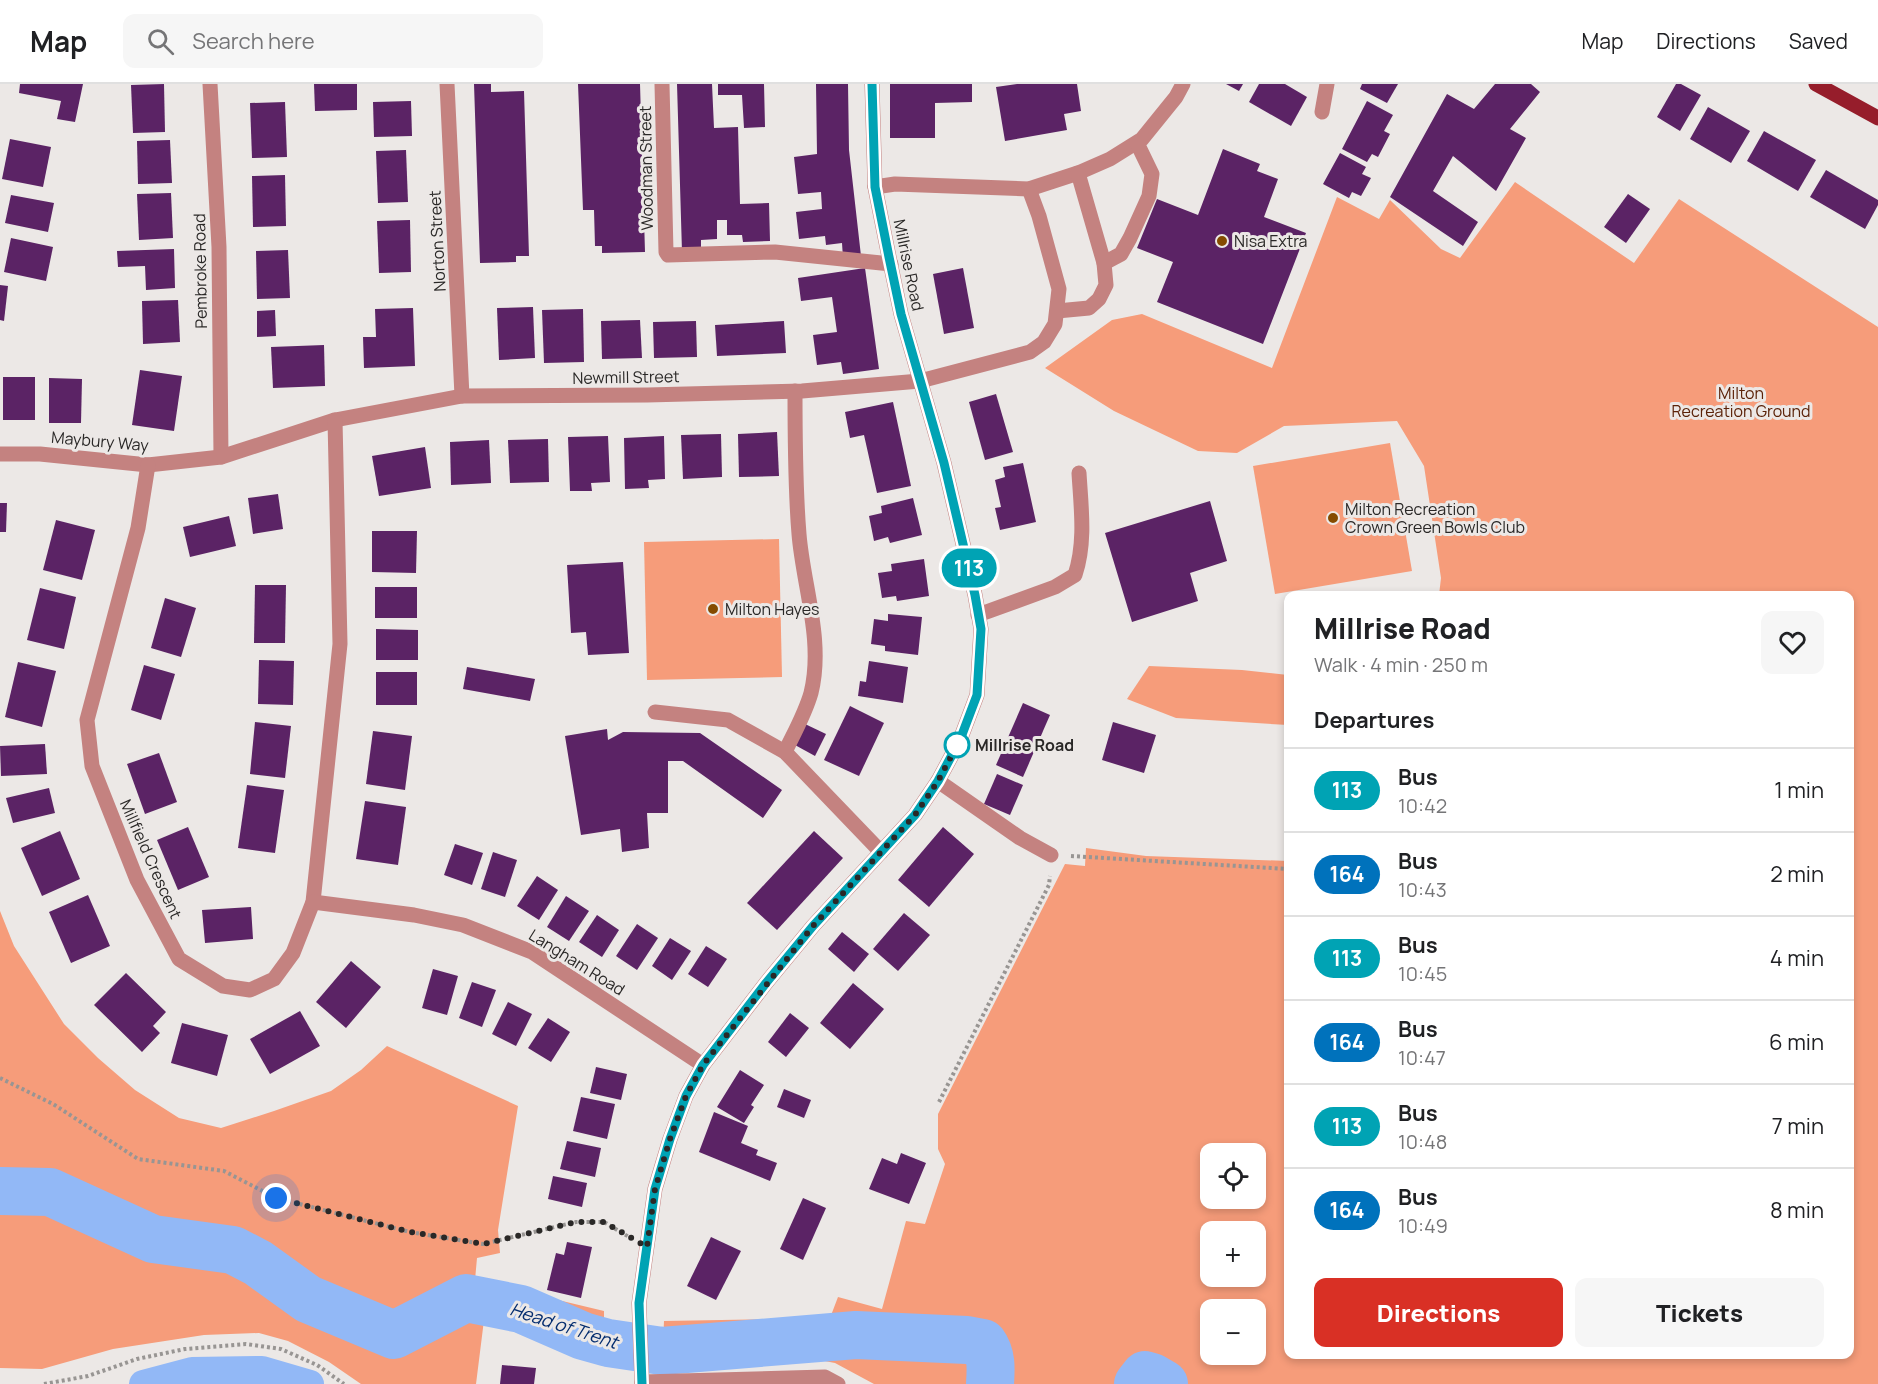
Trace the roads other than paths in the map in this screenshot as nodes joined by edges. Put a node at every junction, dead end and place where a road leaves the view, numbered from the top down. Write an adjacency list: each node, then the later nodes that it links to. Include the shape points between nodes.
1 (210, 84): 22 (street, Pembroke Road, via 219,247)
2 (447, 84): 19 (street, Norton Street)
3 (662, 84): 15 (street, Woodman Street, via 666,252 775,252)
4 (872, 84): 12 (street, Millrise Road)
5 (1183, 84): 10 (street, via 1162,116)
6 (1328, 84): 8 (street)
7 (1816, 84): 9 (main road)
8 (1322, 112)
9 (1878, 118)
10 (1137, 143): 11 (street); 14 (street, via 1152,174 1149,196 1121,254)
11 (1078, 173): 13 (street); 14 (street)
12 (875, 187): 13 (street, via 895,184); 15 (street, Millrise Road)
13 (1029, 189): 16 (street, via 1059,289)
14 (1104, 263): 16 (street, via 1106,285 1099,299 1089,308)
15 (891, 264): 17 (street, Millrise Road)
16 (1057, 311): 17 (street, Newmill Street, via 1055,324 1044,342 1030,352)
17 (920, 381): 18 (street, Newmill Street); 25 (street, Millrise Road, via 944,463)
18 (795, 391): 19 (street, Newmill Street); 27 (street, via 799,535 814,670 805,710)
19 (462, 396): 20 (street, Newmill Street)
20 (335, 420): 22 (street, Maybury Way); 31 (street, Millfield Crescent, via 340,644)
21 (0, 454): 23 (street, Maybury Way)
22 (221, 457): 23 (street, Maybury Way)
23 (148, 465): 31 (street, Millfield Crescent, via 138,528 87,720 92,766 137,880 179,959 198,972 223,986 250,990 274,979 293,953)
24 (1079, 473): 25 (street, via 1082,531 1075,575 1055,588)
25 (978, 615): 28 (street, Millrise Road, via 981,655 977,695 960,740)
26 (655, 712): 27 (street, via 729,720)
27 (785, 752): 29 (street)
28 (938, 781): 29 (street, Millrise Road, via 915,815); 30 (street)
29 (881, 852): 32 (street, Millrise Road, via 813,926)
30 (1051, 855)
31 (313, 902): 32 (street, Langham Road, via 463,925 532,952)
32 (703, 1065): 33 (street, Millrise Road, via 686,1096 655,1189 639,1303)
33 (642, 1379): 34 (street, via 825,1377)
34 (838, 1384)

